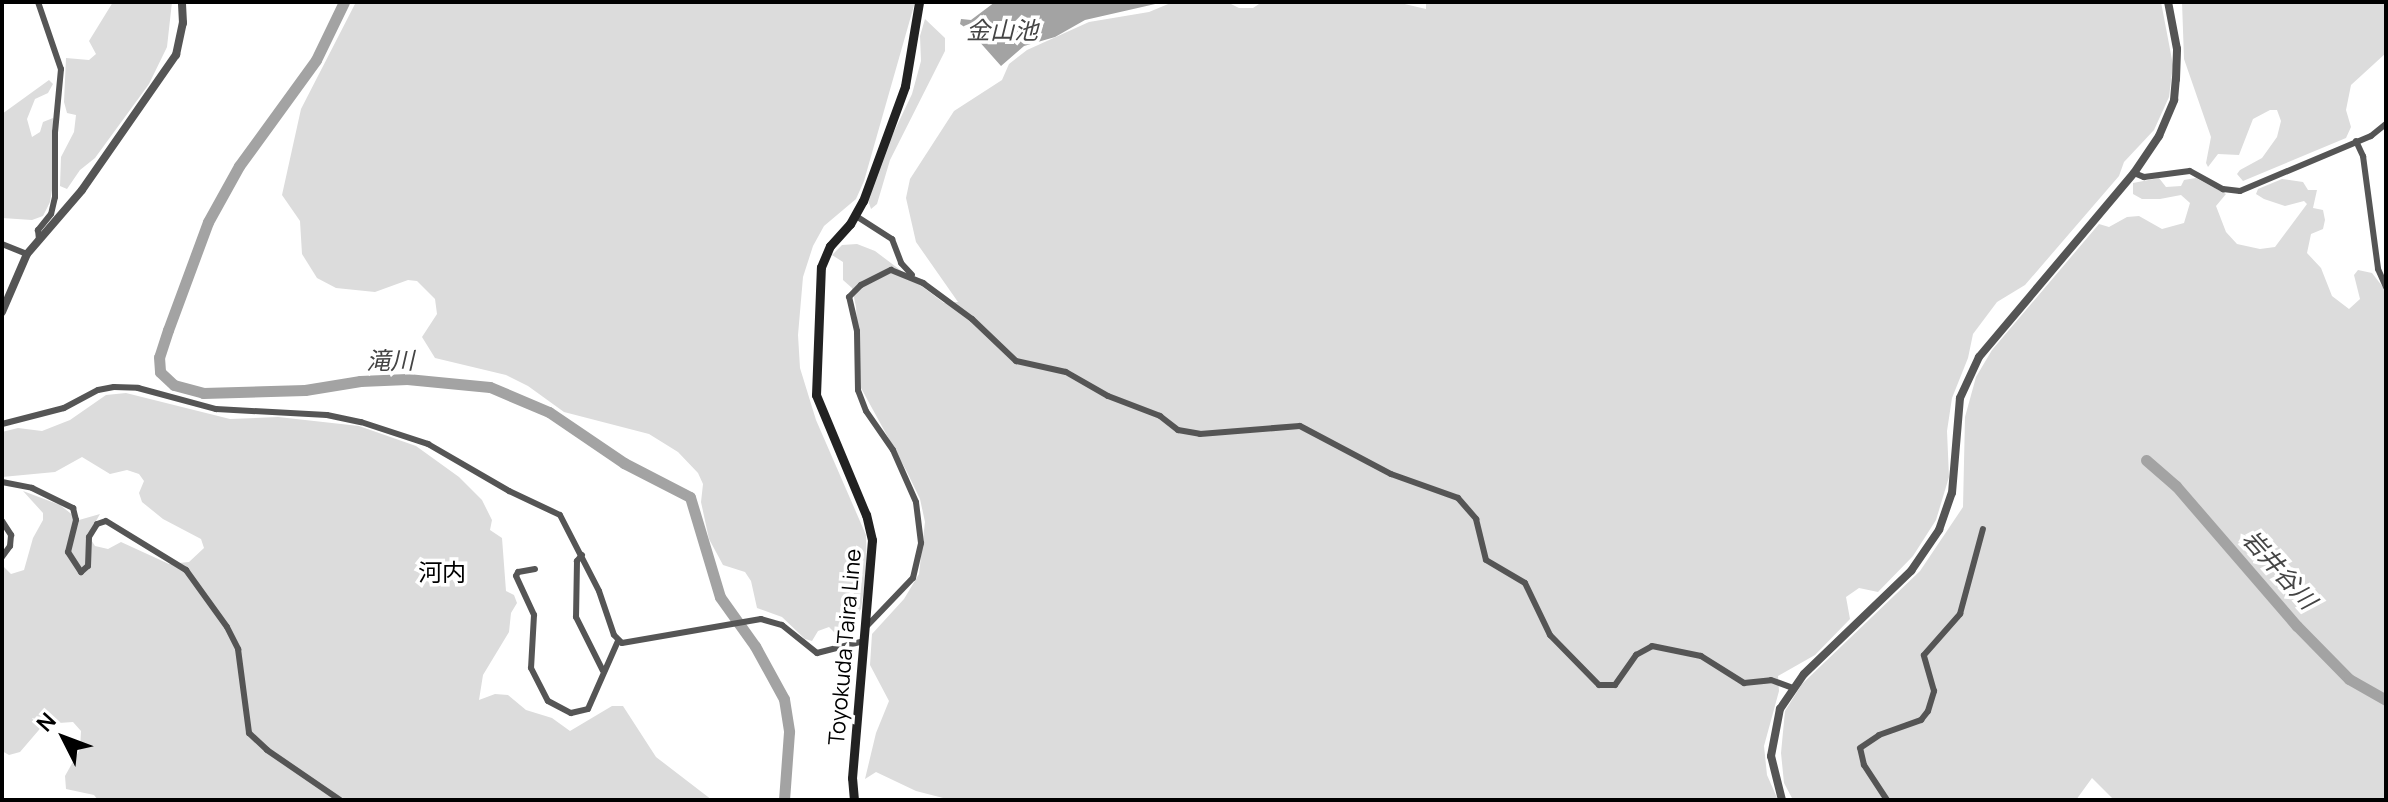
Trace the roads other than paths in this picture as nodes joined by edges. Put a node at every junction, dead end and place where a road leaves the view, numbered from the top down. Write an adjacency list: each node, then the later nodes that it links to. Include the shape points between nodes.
1 (38, 2): 9 (street, via 61,69 55,197 51,214 38,230)
2 (182, 2): 9 (street, via 181,39 168,70 82,190)
3 (919, 2): 8 (main road, Toyokuda Taira Line, via 905,86)
4 (2168, 2): 7 (street, via 2177,49 2174,100 2159,136)
5 (2386, 124): 6 (street)
6 (2356, 141): 7 (street, via 2240,191 2223,189 2190,171 2144,177); 13 (street, via 2363,156 2378,269)
7 (2134, 173): 26 (street, via 1979,357 1960,398 1952,493 1926,551)
8 (856, 216): 12 (street, via 892,239 901,263); 22 (main road, Toyokuda Taira Line, via 830,246 821,267 814,385 871,530)
9 (39, 240): 11 (street)
10 (2, 244): 11 (street)
11 (27, 254): 14 (street)
12 (915, 278): 22 (street, via 891,270 849,297 857,331 858,390 910,489 921,535 913,578); 26 (street, via 972,319 1016,361 1066,372 1160,416 1178,430 1200,434 1300,426 1391,474 1458,498 1476,519 1486,560 1525,583 1550,635 1599,685 1615,685 1636,655 1652,646 1701,656 1744,683 1771,680)
13 (2386, 287)
14 (2, 312)
15 (2, 424): 19 (street, via 64,408 114,387 138,388 216,409 361,422 428,444 556,512)
16 (2, 482): 27 (street, via 32,488 73,508 76,520 68,552 81,572 88,566 92,530 106,521 186,570 238,649 249,733)
17 (2, 521): 20 (street, via 11,535)
18 (1983, 529): 30 (street, via 1960,614 1924,655 1934,691 1928,711 1921,720 1860,748 1864,765)
19 (582, 555): 23 (street); 25 (street, via 577,561 576,617)
20 (2, 557)
21 (535, 569): 25 (street, via 516,576 534,615 531,668 543,695 571,713 583,713 593,703)
22 (865, 628): 24 (main road, Toyokuda Taira Line)
23 (618, 641): 24 (street, via 747,620 776,622 817,653); 25 (street)
24 (864, 641): 28 (main road, Toyokuda Taira Line)
25 (603, 671)
26 (1793, 688): 29 (street, via 1780,709 1772,740 1773,771)
27 (340, 800)
28 (854, 800)
29 (1782, 800)
30 (1887, 800)

